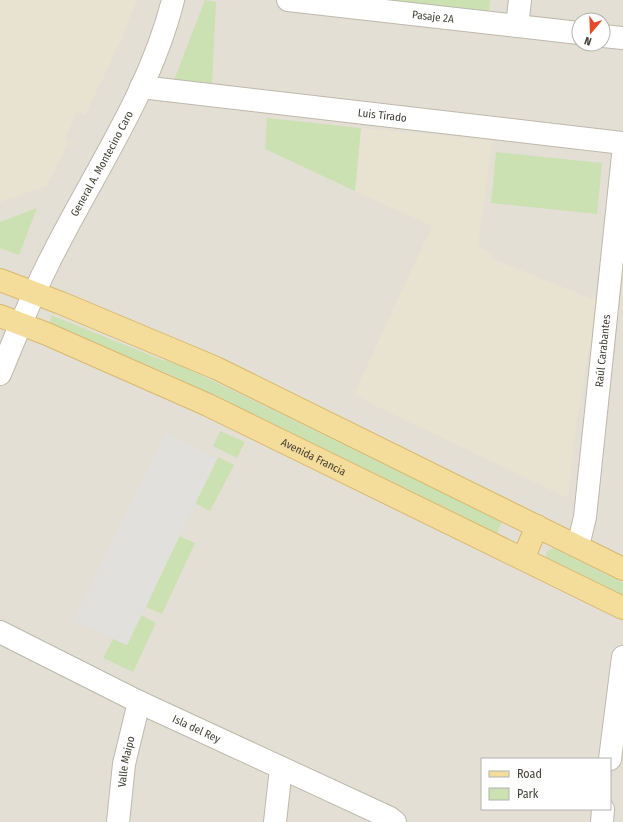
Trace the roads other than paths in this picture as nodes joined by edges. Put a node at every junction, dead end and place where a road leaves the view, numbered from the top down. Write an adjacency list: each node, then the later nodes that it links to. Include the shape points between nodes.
1 (173, 0): 9 (street, General A. Montecino Caro, via 167,26)
2 (288, 0): 4 (street, Pasaje 2A)
3 (520, 0): 5 (street)
4 (324, 2): 5 (street, Pasaje 2A)
5 (516, 26): 6 (street, Pasaje 2A)
6 (571, 32)
7 (611, 37): 8 (street)
8 (623, 38)
9 (141, 87): 10 (street, Luis Tirado); 13 (street, General A. Montecino Caro)
10 (623, 144)
11 (623, 155): 18 (street, Raúl Carabantes, via 585,517)
12 (0, 280): 13 (main road)
13 (35, 292): 15 (street, General A. Montecino Caro); 17 (main road, via 216,368)
14 (0, 316): 15 (main road, Avenida Francia)
15 (21, 324): 16 (street, General A. Montecino Caro); 19 (main road, Avenida Francia, via 208,405)
16 (0, 374)
17 (537, 526): 18 (main road); 19 (main road)
18 (578, 546): 20 (main road)
19 (523, 560): 21 (main road, Avenida Francia)
20 (623, 569)
21 (623, 608)
22 (0, 632): 24 (street, Isla del Rey)
23 (623, 657): 25 (street)
24 (139, 702): 26 (street, Isla del Rey); 28 (street, Valle Maipo, via 124,764)
25 (610, 758)
26 (281, 768): 29 (street); 30 (street, Isla del Rey)
27 (603, 810): 31 (street)
28 (118, 822)
29 (275, 822)
30 (395, 822)
31 (602, 822)

